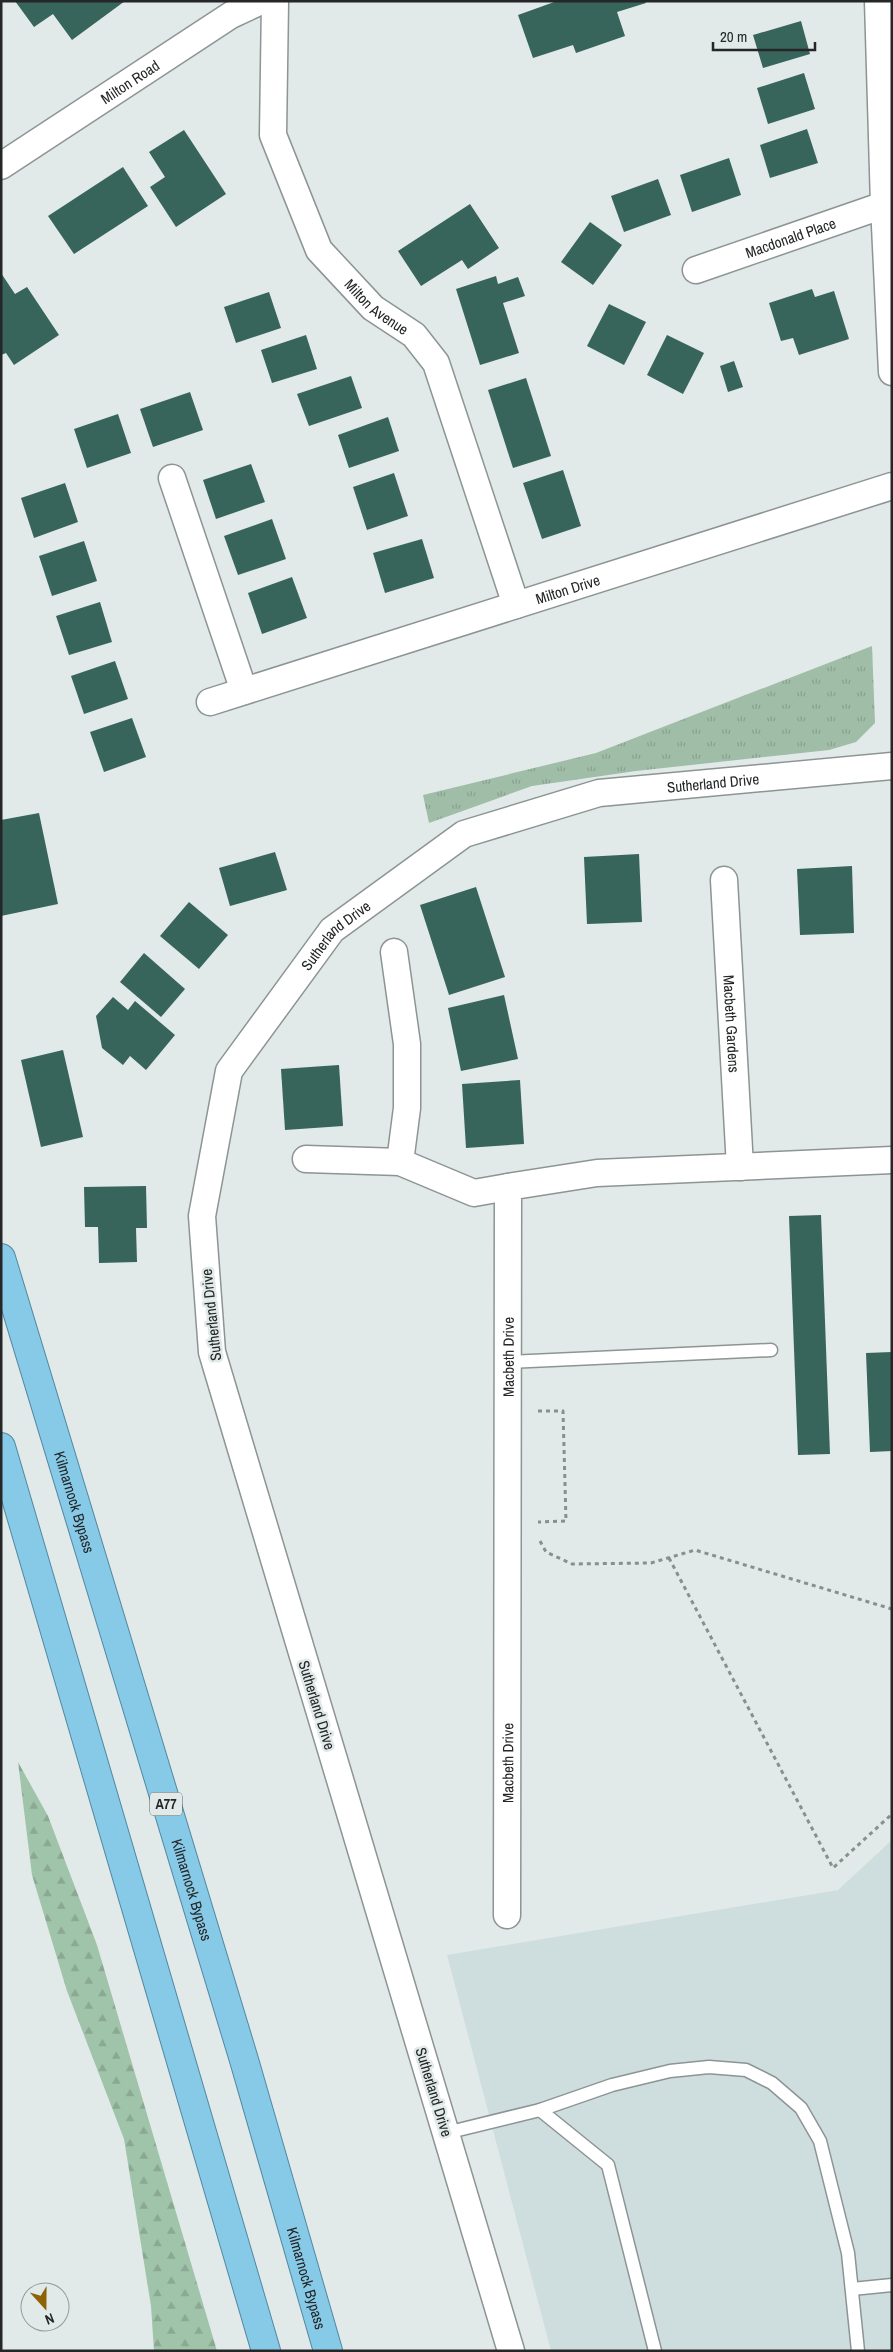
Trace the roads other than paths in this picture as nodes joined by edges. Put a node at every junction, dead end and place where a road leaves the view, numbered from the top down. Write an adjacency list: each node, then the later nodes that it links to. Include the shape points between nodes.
1 (261, 1): 5 (street, Milton Road, via 231,15)
2 (275, 1): 11 (street, Milton Avenue, via 273,135 319,250 373,308 414,335 436,362)
3 (878, 1): 4 (street)
4 (885, 51): 6 (street)
5 (1, 166)
6 (884, 206): 7 (street, Macdonald Place); 8 (street)
7 (696, 270)
8 (892, 372)
9 (172, 478): 12 (street)
10 (892, 486): 11 (street, Milton Drive)
11 (516, 605): 12 (street, Milton Drive)
12 (244, 691): 13 (street, Milton Drive)
13 (210, 702)
14 (892, 766): 28 (street, Sutherland Drive, via 599,793 464,834 332,930 229,1071 202,1216 212,1352)
15 (724, 880): 20 (street, Macbeth Gardens)
16 (394, 952): 19 (street, via 407,1044 407,1108)
17 (306, 1159): 19 (street)
18 (892, 1160): 20 (street)
19 (400, 1162): 21 (street, via 474,1193)
20 (740, 1167): 21 (street, via 597,1173)
21 (508, 1187): 24 (street, Macbeth Drive)
22 (1, 1258): 32 (highway, Kilmarnock Bypass / A77, via 244,2060)
23 (772, 1350): 24 (lane)
24 (508, 1362): 26 (street, Macbeth Drive)
25 (1, 1447): 31 (highway)
26 (507, 1914)
27 (540, 2110): 28 (lane); 30 (lane, via 612,2085 670,2071 708,2067 746,2070 772,2083 801,2108 820,2141 848,2253); 34 (lane, via 608,2165)
28 (446, 2133): 33 (street, Sutherland Drive)
29 (892, 2285): 30 (lane)
30 (852, 2290): 35 (lane)
31 (266, 2351)
32 (328, 2351)
33 (511, 2351)
34 (655, 2351)
35 (858, 2351)

